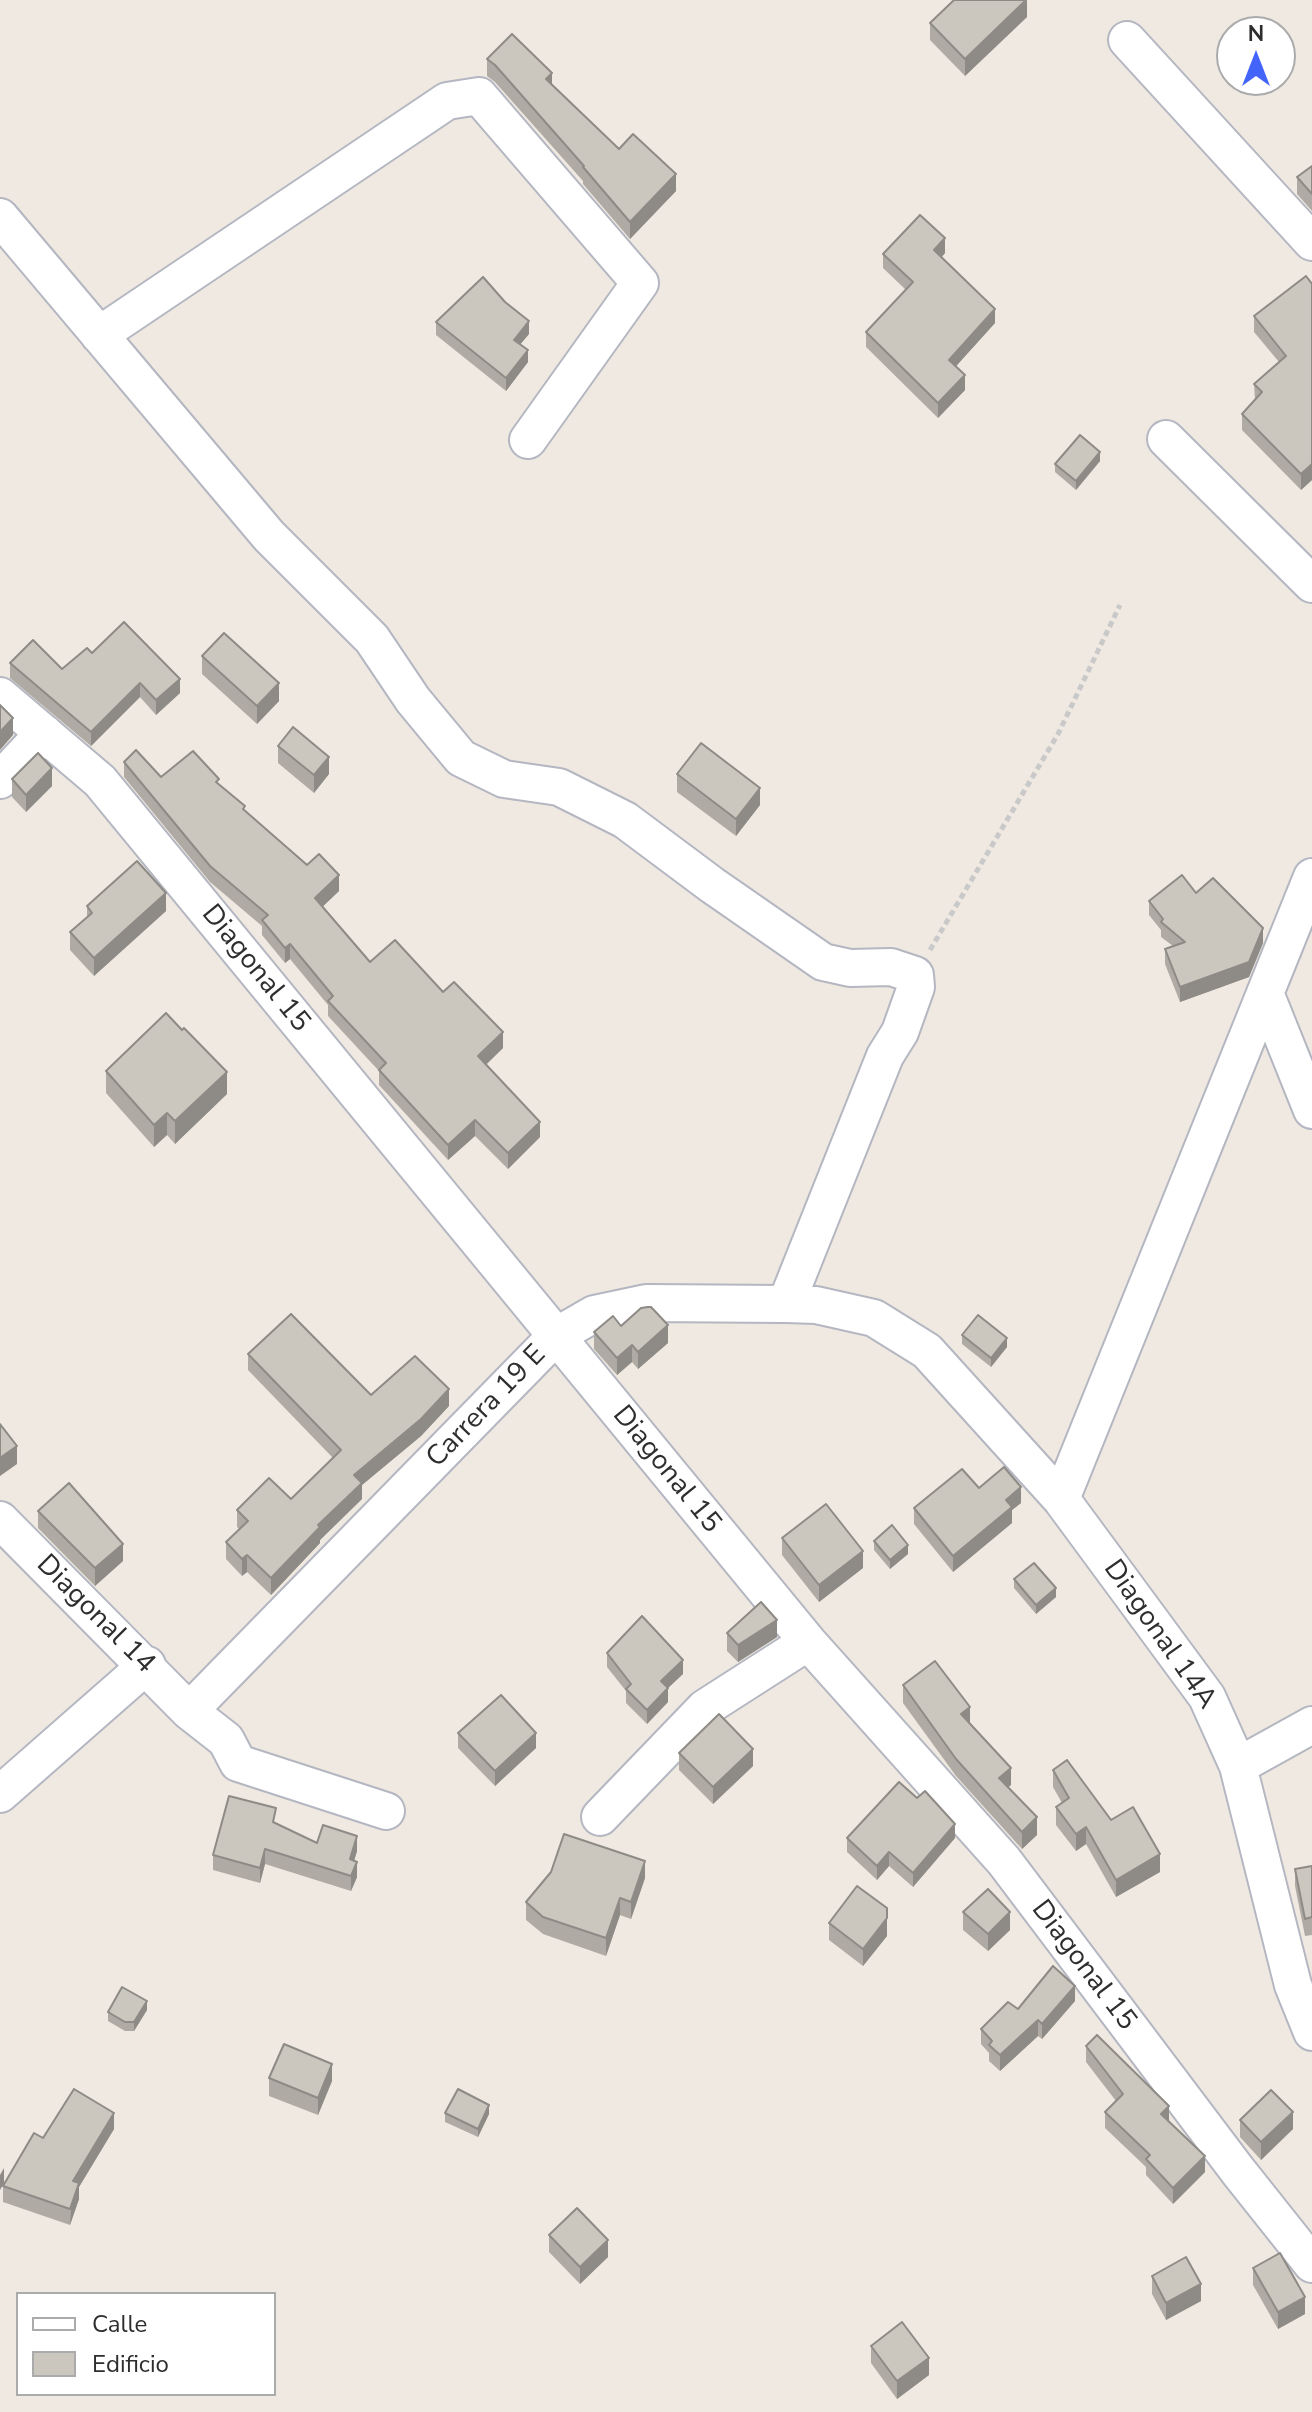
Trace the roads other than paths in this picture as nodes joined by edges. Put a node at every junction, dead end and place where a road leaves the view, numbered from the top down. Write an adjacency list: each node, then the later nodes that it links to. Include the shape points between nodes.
1 (1127, 40): 3 (street)
2 (0, 217): 4 (street)
3 (1312, 242)
4 (99, 335): 6 (street, via 447,101 479,96 640,283); 14 (street, via 269,536 372,639 461,758 504,779 559,787 625,820 823,962 850,968 891,967 915,975 916,987 900,1032 885,1056)
5 (1166, 439): 7 (street)
6 (528, 440)
7 (1312, 584)
8 (0, 696): 9 (street, Diagonal 15)
9 (44, 733): 10 (street); 16 (street, Diagonal 15, via 100,781)
10 (0, 780)
11 (1312, 877): 12 (street)
12 (1265, 993): 13 (street); 17 (street)
13 (1312, 1110)
14 (786, 1304): 15 (street, Carrera 19 E); 16 (street, Carrera 19 E, via 646,1303 594,1314)
15 (874, 1318): 17 (street, Diagonal 14A, via 927,1351)
16 (556, 1336): 19 (street, Diagonal 15); 21 (street, Carrera 19 E)
17 (1061, 1499): 23 (street, Diagonal 14A, via 1207,1697)
18 (0, 1520): 20 (street, Diagonal 14)
19 (808, 1642): 26 (street, via 705,1708); 28 (street, Diagonal 15, via 1004,1861)
20 (147, 1665): 21 (street, Diagonal 14); 24 (street)
21 (189, 1711): 25 (street, Diagonal 14, via 226,1740 238,1763)
22 (1312, 1725): 23 (street)
23 (1238, 1766): 27 (street, Diagonal 14A, via 1293,1985)
24 (0, 1794)
25 (386, 1811)
26 (600, 1817)
27 (1312, 2032)
28 (1312, 2264)

